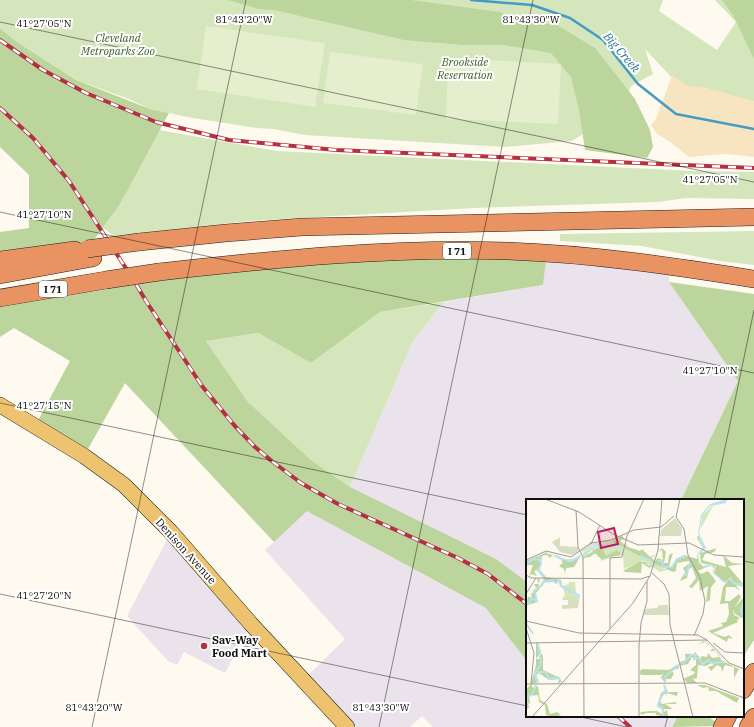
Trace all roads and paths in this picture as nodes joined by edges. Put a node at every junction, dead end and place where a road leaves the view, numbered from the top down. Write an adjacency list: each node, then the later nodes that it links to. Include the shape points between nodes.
1 (754, 218): 2 (highway, bridge, via 286,228)
2 (90, 254): 3 (highway); 4 (highway, I 71)
3 (0, 260)
4 (0, 275)
5 (754, 279): 6 (highway, I 71, bridge, via 616,259 470,251 390,252 159,272)
6 (5, 298)
7 (0, 405): 12 (main road, Denison Avenue, via 84,456 124,485 171,532 251,624)
8 (754, 672): 9 (highway)
9 (744, 688)
10 (727, 717): 13 (highway)
11 (754, 717): 14 (highway)
12 (347, 727)
13 (722, 727)
14 (748, 727)

